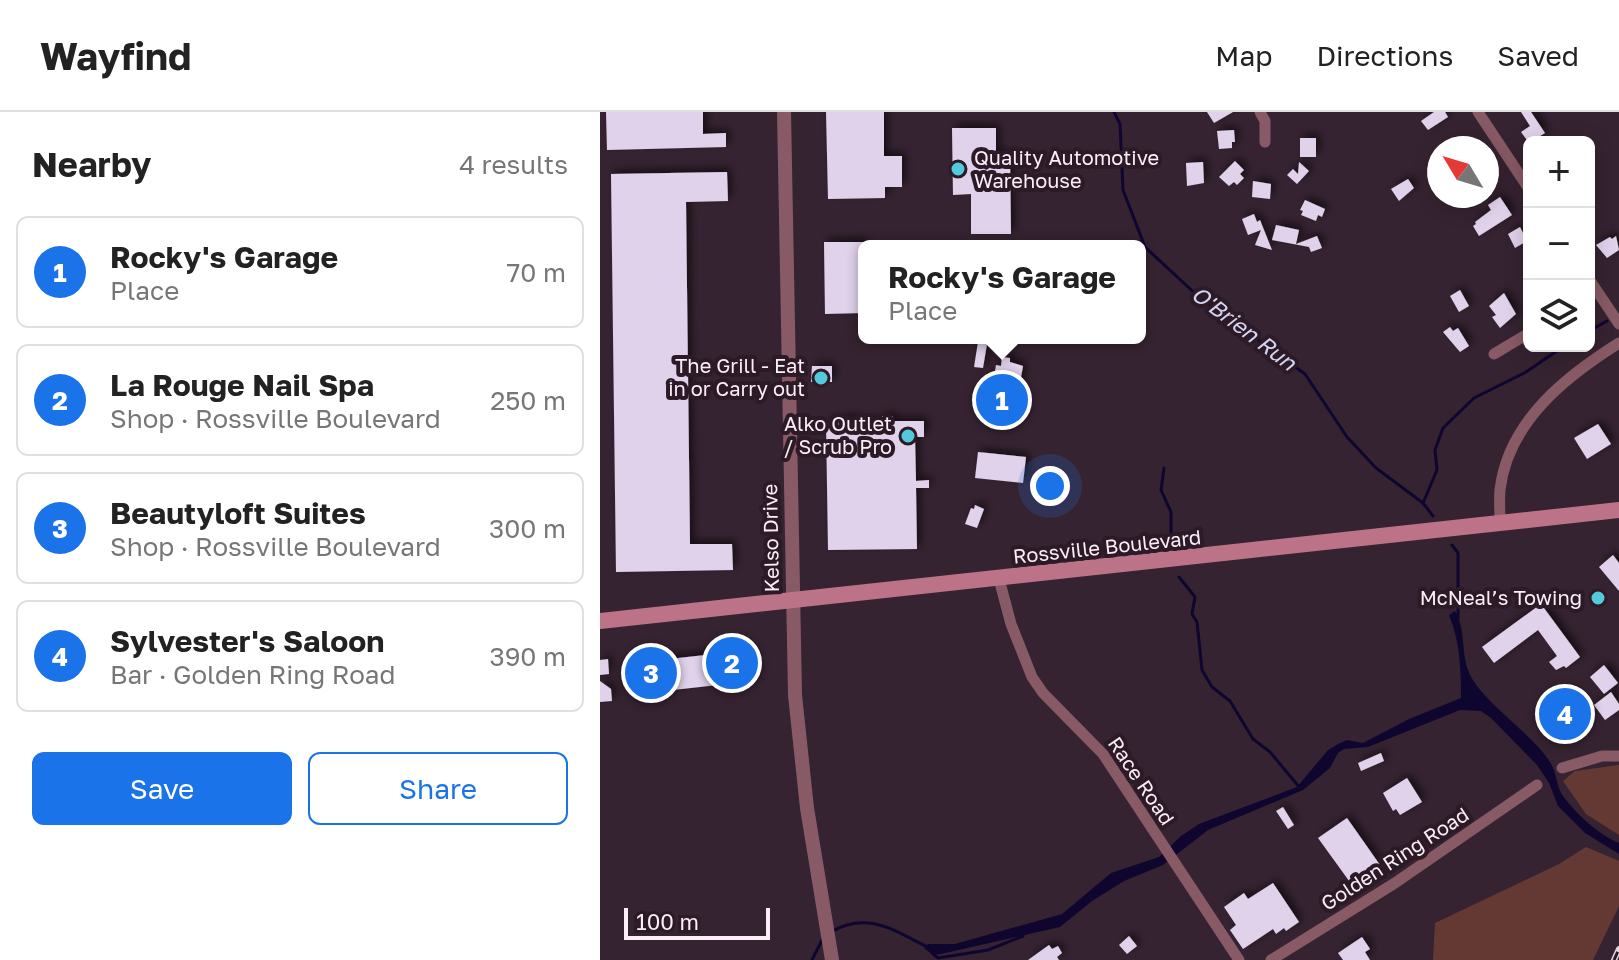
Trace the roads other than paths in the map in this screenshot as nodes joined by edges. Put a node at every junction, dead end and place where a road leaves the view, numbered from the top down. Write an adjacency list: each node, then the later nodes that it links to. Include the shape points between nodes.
1 (784, 112): 14 (street, Kelso Drive)
2 (1260, 112): 4 (street)
3 (1478, 112): 5 (street)
4 (1265, 142)
5 (1523, 180)
6 (1595, 297): 7 (street)
7 (1619, 324)
8 (1523, 337): 10 (street)
9 (1619, 343): 12 (street, via 1558,386 1531,416 1504,473)
10 (1494, 354)
11 (1619, 510): 12 (main road, Rossville Boulevard)
12 (1500, 522): 13 (main road, Rossville Boulevard)
13 (999, 579): 14 (main road, Rossville Boulevard); 20 (street, Race Road, via 1032,677 1103,754)
14 (791, 600): 15 (main road, Rossville Boulevard); 19 (street, Kelso Drive, via 807,808)
15 (600, 621)
16 (1619, 756): 17 (street)
17 (1562, 768)
18 (1537, 785): 21 (street, Golden Ring Road)
19 (832, 960)
20 (1239, 960)
21 (1271, 960)

